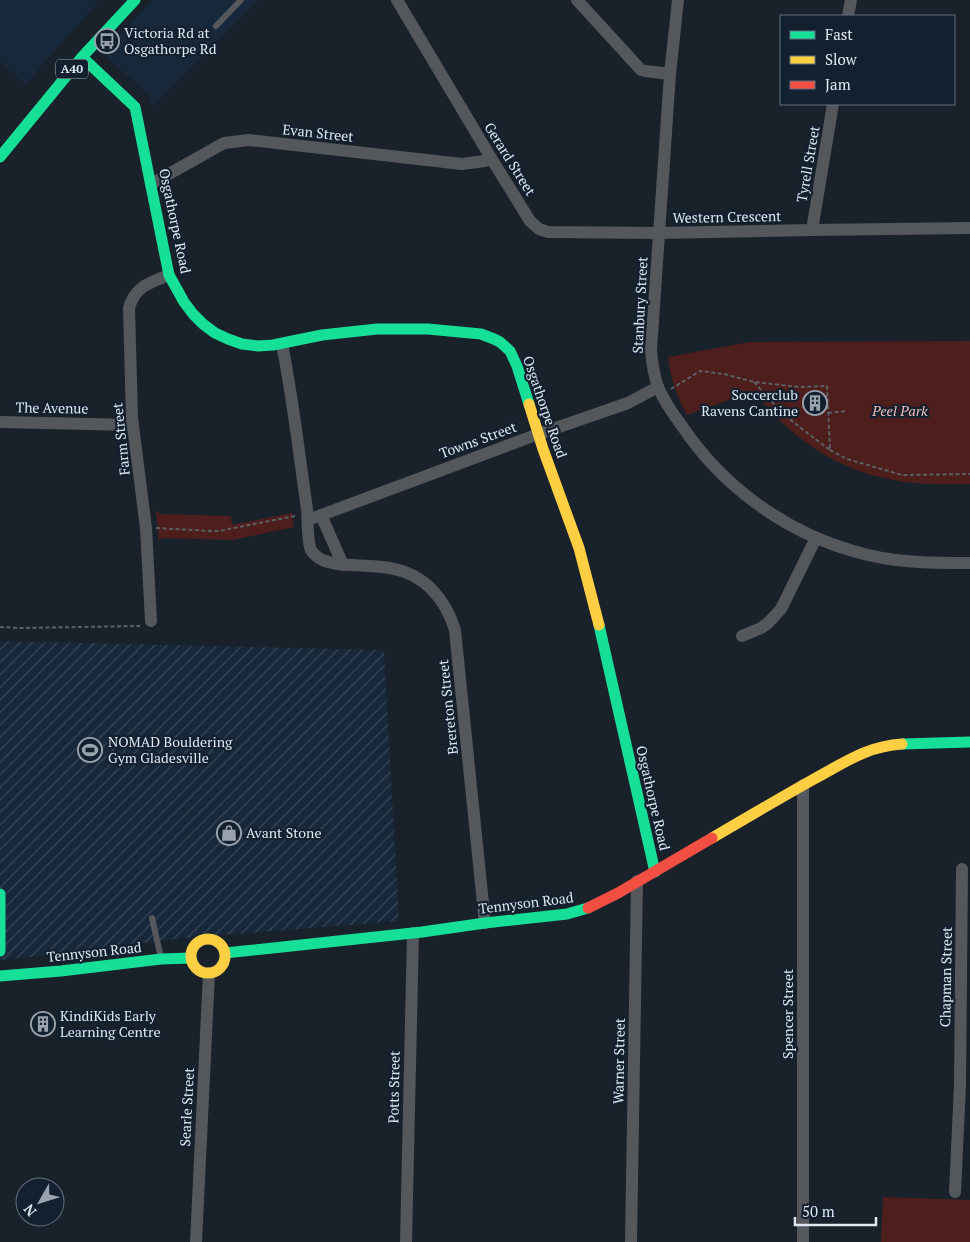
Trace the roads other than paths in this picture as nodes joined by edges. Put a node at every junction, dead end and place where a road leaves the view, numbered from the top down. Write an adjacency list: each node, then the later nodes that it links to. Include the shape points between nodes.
1 (120, 0): 12 (main road, A40)
2 (135, 0): 10 (main road, A40)
3 (241, 0): 9 (lane)
4 (396, 0): 15 (street, Gerard Street)
5 (577, 0): 11 (street, via 641,70)
6 (678, 0): 11 (street, Western Crescent)
7 (851, 0): 8 (street)
8 (848, 15)
9 (216, 26)
10 (82, 57): 14 (main road, A40, via 7,138); 16 (main road, Osgathorpe Road, via 135,107)
11 (670, 74): 19 (street, Western Crescent)
12 (34, 98)
13 (833, 105): 18 (street, Tyrell Street)
14 (0, 156)
15 (491, 158): 16 (street, Evan Street, via 462,164 249,140 224,144); 19 (street, Gerard Street, via 530,221 539,229 548,232)
16 (151, 184): 20 (main road, Osgathorpe Road)
17 (970, 228): 18 (street, Western Crescent)
18 (812, 230): 19 (street, Western Crescent)
19 (658, 233): 22 (street, Stanbury Street, via 651,350)
20 (169, 275): 21 (main road, Osgathorpe Road, via 188,308 214,332 248,345); 24 (street, Farm Street, via 140,289 134,294 129,308)
21 (282, 344): 25 (main road, Osgathorpe Road, via 372,329 432,328 490,336 508,348 516,362); 27 (street, Brereton Street)
22 (660, 391): 25 (street, Towns Street); 28 (street, Stanbury Street, via 685,432 729,482 778,518)
23 (0, 422): 24 (street, The Avenue)
24 (133, 425): 31 (street, Farm Street, via 146,528)
25 (538, 434): 26 (street, Towns Street); 36 (main road, Osgathorpe Road, via 595,606)
26 (321, 515): 27 (street, Towns Street); 30 (street)
27 (307, 517): 30 (street, Brereton Street, via 312,552 321,559)
28 (816, 538): 29 (street, Stanbury Street, via 890,560); 32 (street, via 780,609 761,628)
29 (970, 563)
30 (343, 564): 40 (street, Brereton Street, via 390,568 412,575 434,591 452,620)
31 (151, 621)
32 (742, 636)
33 (970, 742): 34 (main road, Tennyson Road, via 887,745 871,749)
34 (803, 786): 36 (main road, Tennyson Road); 53 (street, Spencer Street)
35 (962, 868): 48 (street, Chapman Street)
36 (655, 872): 37 (main road, Tennyson Road)
37 (637, 881): 40 (main road, Tennyson Road, via 584,910); 52 (street, Warner Street)
38 (0, 894): 42 (main road)
39 (152, 918): 45 (lane)
40 (485, 923): 41 (main road, Tennyson Road)
41 (413, 933): 43 (main road, Tennyson Road); 51 (street, Potts Street)
42 (0, 951)
43 (225, 953): 44 (main road, via 216,940 202,940 193,948); 46 (main road, via 224,963)
44 (191, 958): 45 (main road, Tennyson Road); 46 (main road, via 201,971)
45 (161, 959): 47 (main road, Tennyson Road)
46 (209, 973): 50 (street, Searle Street)
47 (0, 976)
48 (965, 1087): 49 (street, Chapman Street)
49 (955, 1192)
50 (196, 1242)
51 (406, 1242)
52 (631, 1242)
53 (803, 1242)

